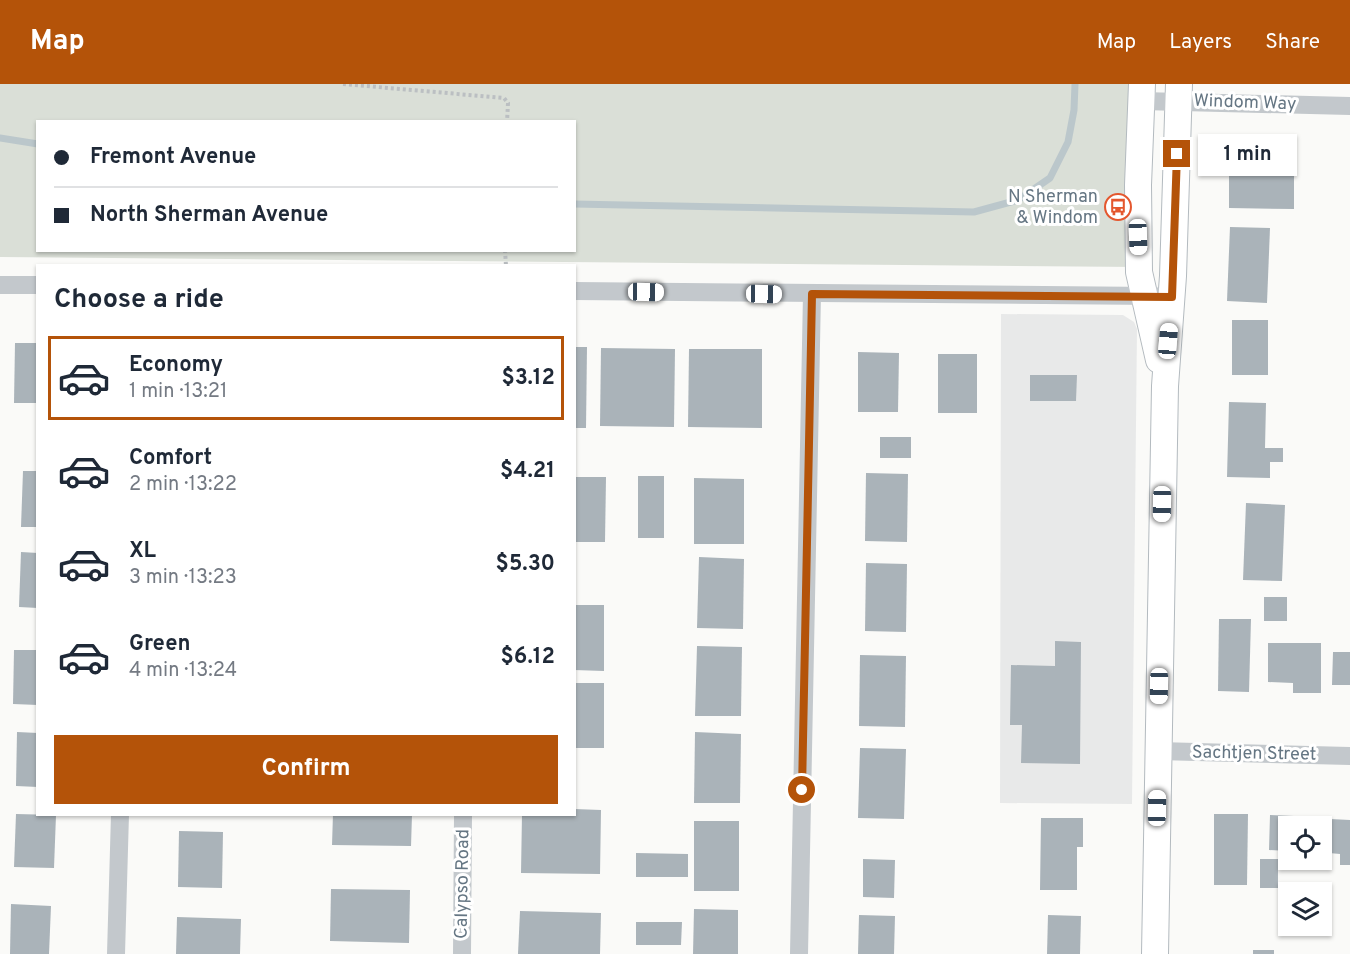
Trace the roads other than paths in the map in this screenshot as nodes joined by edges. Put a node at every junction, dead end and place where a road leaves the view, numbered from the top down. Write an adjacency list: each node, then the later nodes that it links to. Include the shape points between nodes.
1 (1141, 93): 2 (street, Windom Way); 8 (street, via 1138,237)
2 (1179, 93): 3 (street, Windom Way); 9 (street)
3 (1350, 106)
4 (0, 285): 5 (street)
5 (36, 285)
6 (576, 291): 7 (street)
7 (812, 294): 8 (street); 17 (street)
8 (1144, 296): 9 (street); 10 (street)
9 (1172, 297): 10 (street)
10 (1165, 386): 11 (street)
11 (1158, 751): 12 (street, Sachtjen Street); 18 (street)
12 (1350, 756)
13 (120, 816): 15 (street)
14 (463, 816): 16 (street, Calypso Road)
15 (116, 954)
16 (462, 954)
17 (799, 954)
18 (1155, 954)

